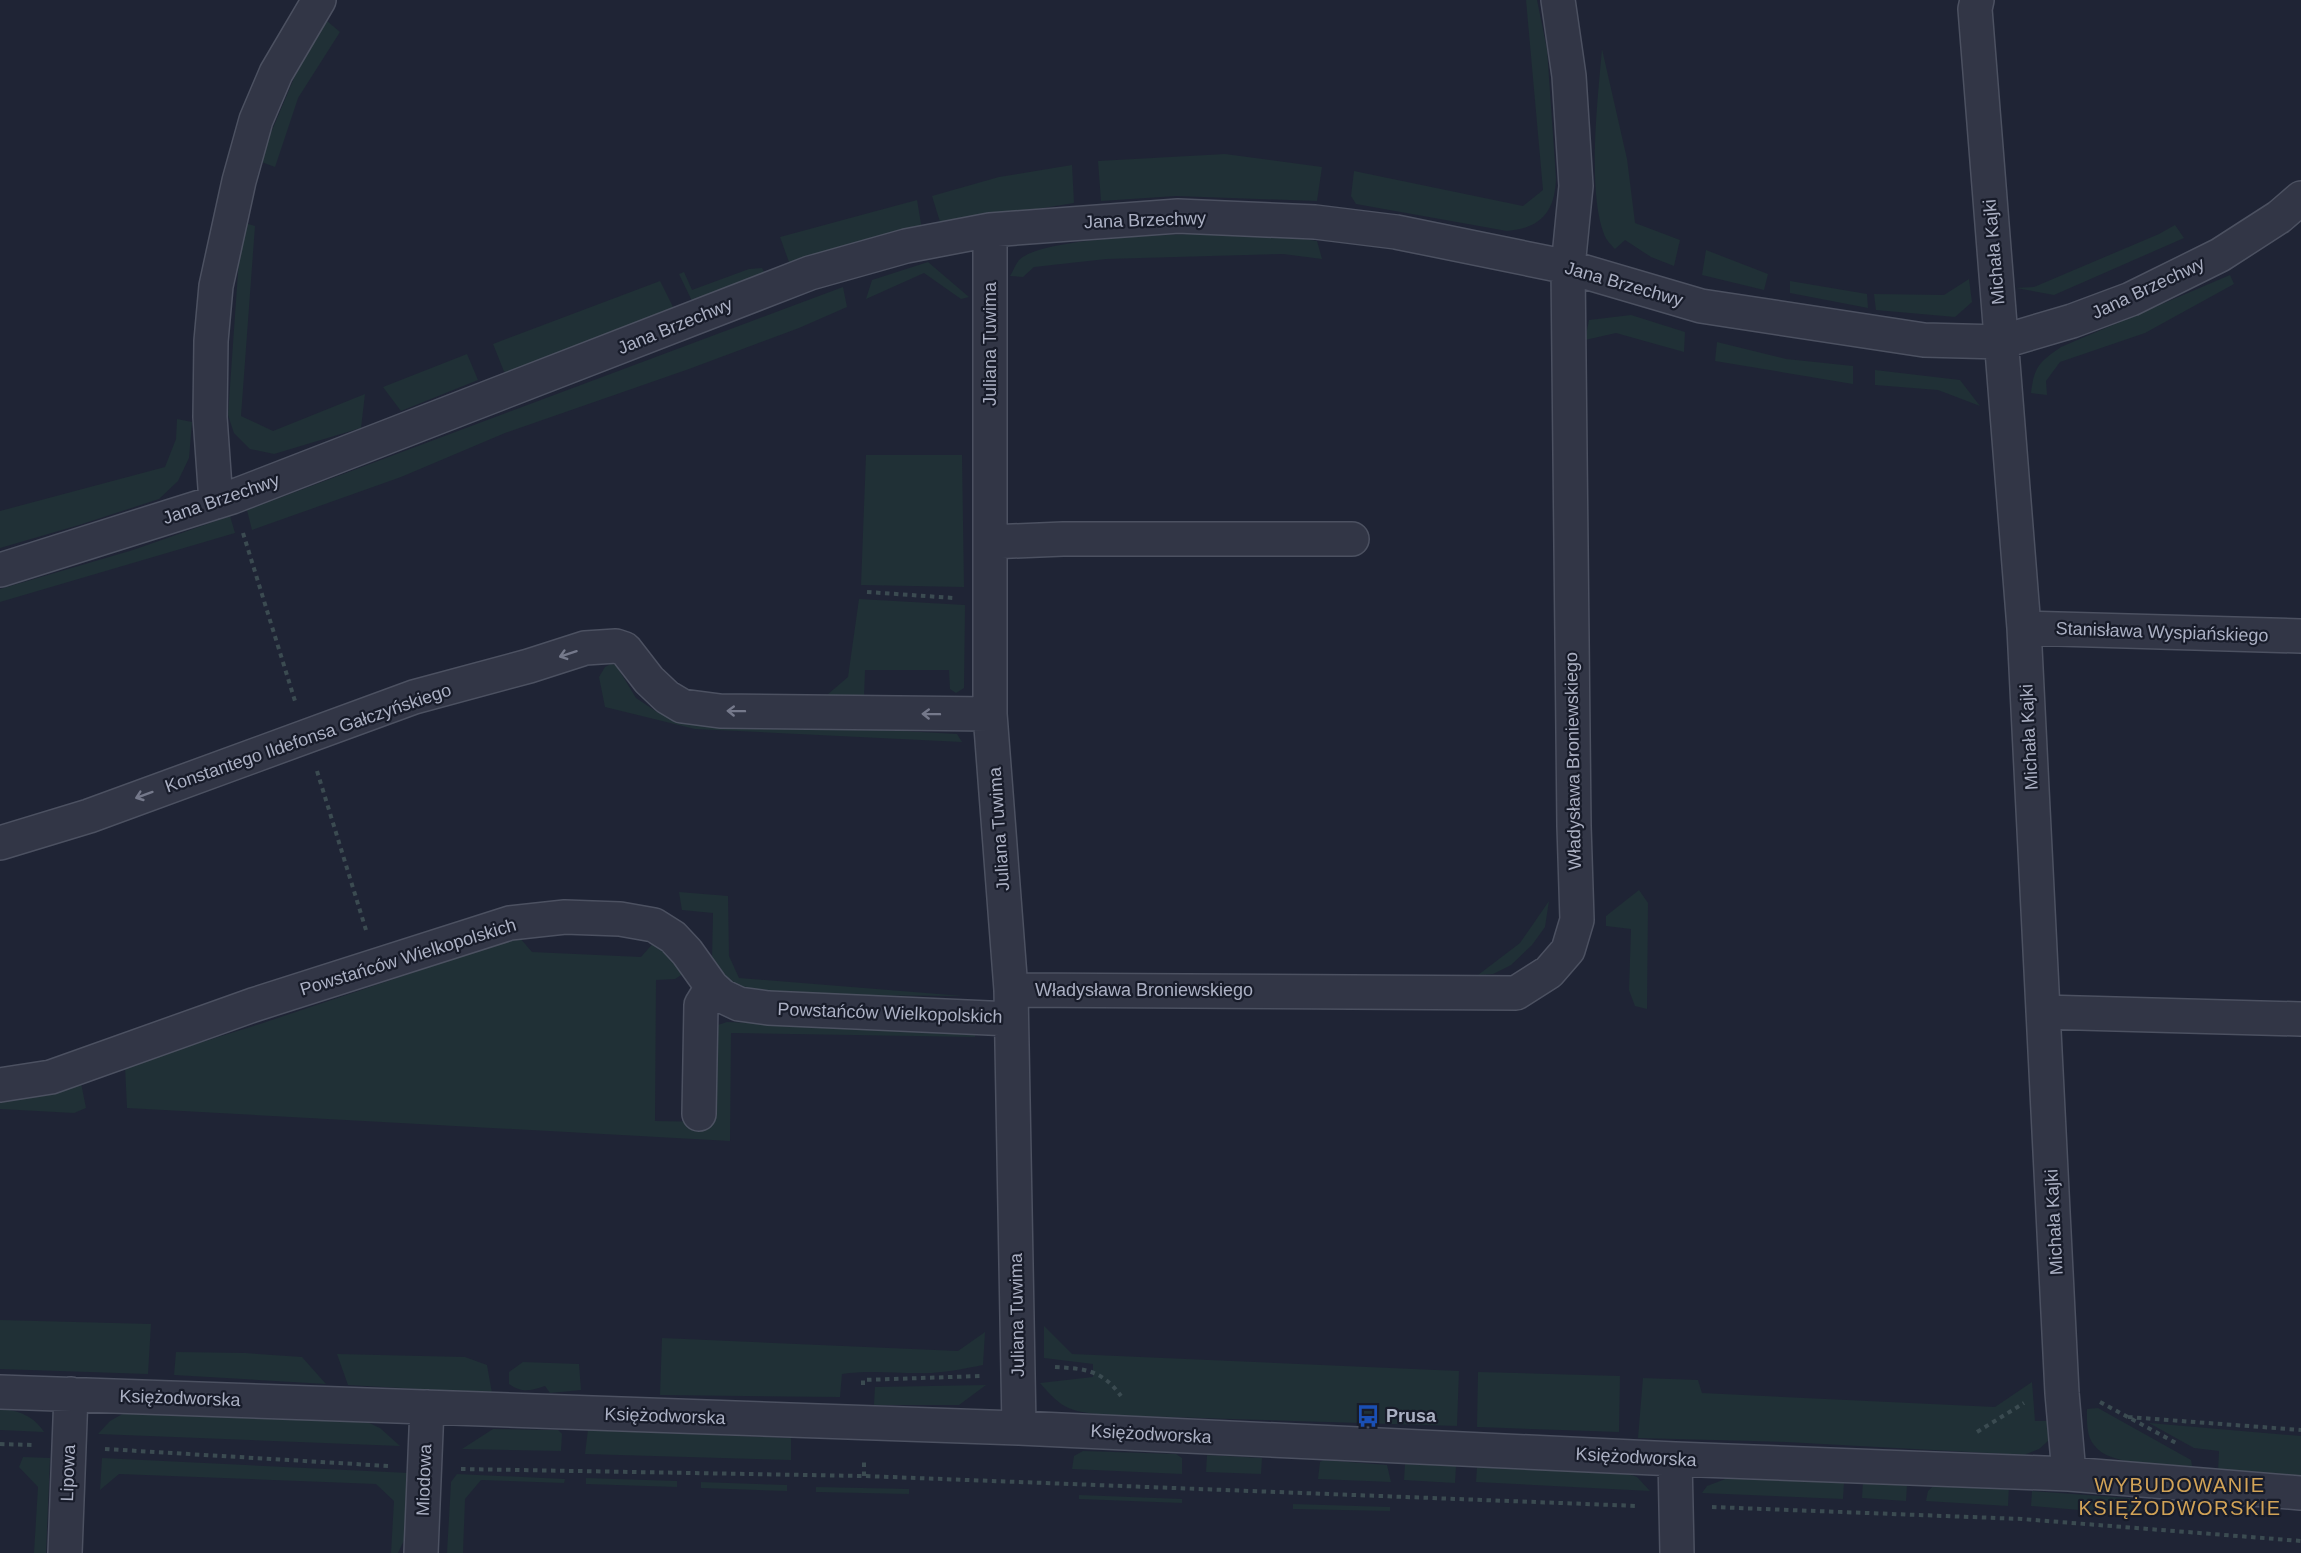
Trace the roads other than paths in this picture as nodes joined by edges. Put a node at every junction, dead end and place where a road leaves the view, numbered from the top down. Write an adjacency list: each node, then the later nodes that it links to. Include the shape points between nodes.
1 (319, 0): 8 (street, via 276,73 256,120 216,286 210,417)
2 (1558, 0): 6 (street, Władysława Broniewskiego, via 1569,76 1576,186)
3 (1977, 0): 7 (street, Michała Kajki)
4 (2301, 198): 7 (street, Jana Brzechwy, via 2220,255 2131,299)
5 (990, 230): 6 (street, Jana Brzechwy, via 1178,216 1315,222 1396,232); 8 (street, Jana Brzechwy, via 906,246 810,273); 10 (street, Juliana Tuwima)
6 (1568, 267): 7 (street, Jana Brzechwy, via 1701,306 1924,340); 17 (street, Władysława Broniewskiego, via 1577,920 1568,950 1549,972 1516,993)
7 (2001, 342): 12 (street, Michała Kajki)
8 (216, 502): 11 (street, Jana Brzechwy)
9 (1352, 539): 10 (street, via 1063,538)
10 (990, 542): 14 (street, Juliana Tuwima)
11 (0, 570)
12 (2024, 628): 13 (street, Stanisława Wyspiańskiego); 18 (street, Michała Kajki)
13 (2301, 636)
14 (990, 714): 15 (street, Konstantego Ildefonsa Gałczyńskiego, one-way to 15, via 720,711 682,706 648,680 625,649 616,645 585,648 414,697 89,816); 17 (street, Juliana Tuwima)
15 (0, 843)
16 (712, 987): 17 (street, Powstańców Wielkopolskich, via 739,1004 768,1008); 20 (street, Powstańców Wielkopolskich, via 673,937 654,925 565,917 510,923 253,1005 51,1077); 21 (street, via 701,1005)
17 (1011, 1004): 25 (street, Juliana Tuwima)
18 (2043, 1012): 19 (street); 27 (street, Michała Kajki)
19 (2301, 1019)
20 (0, 1085)
21 (699, 1114)
22 (0, 1392): 23 (street, Księżodworska)
23 (71, 1394): 24 (street, Księżodworska); 29 (street, Lipowa)
24 (427, 1407): 25 (street, Księżodworska); 30 (street, Miodowa)
25 (1019, 1428): 26 (street, Księżodworska)
26 (1675, 1459): 27 (street, Księżodworska); 31 (street)
27 (2069, 1474): 28 (street, Księżodworska)
28 (2301, 1493)
29 (65, 1553)
30 (421, 1553)
31 (1677, 1553)

